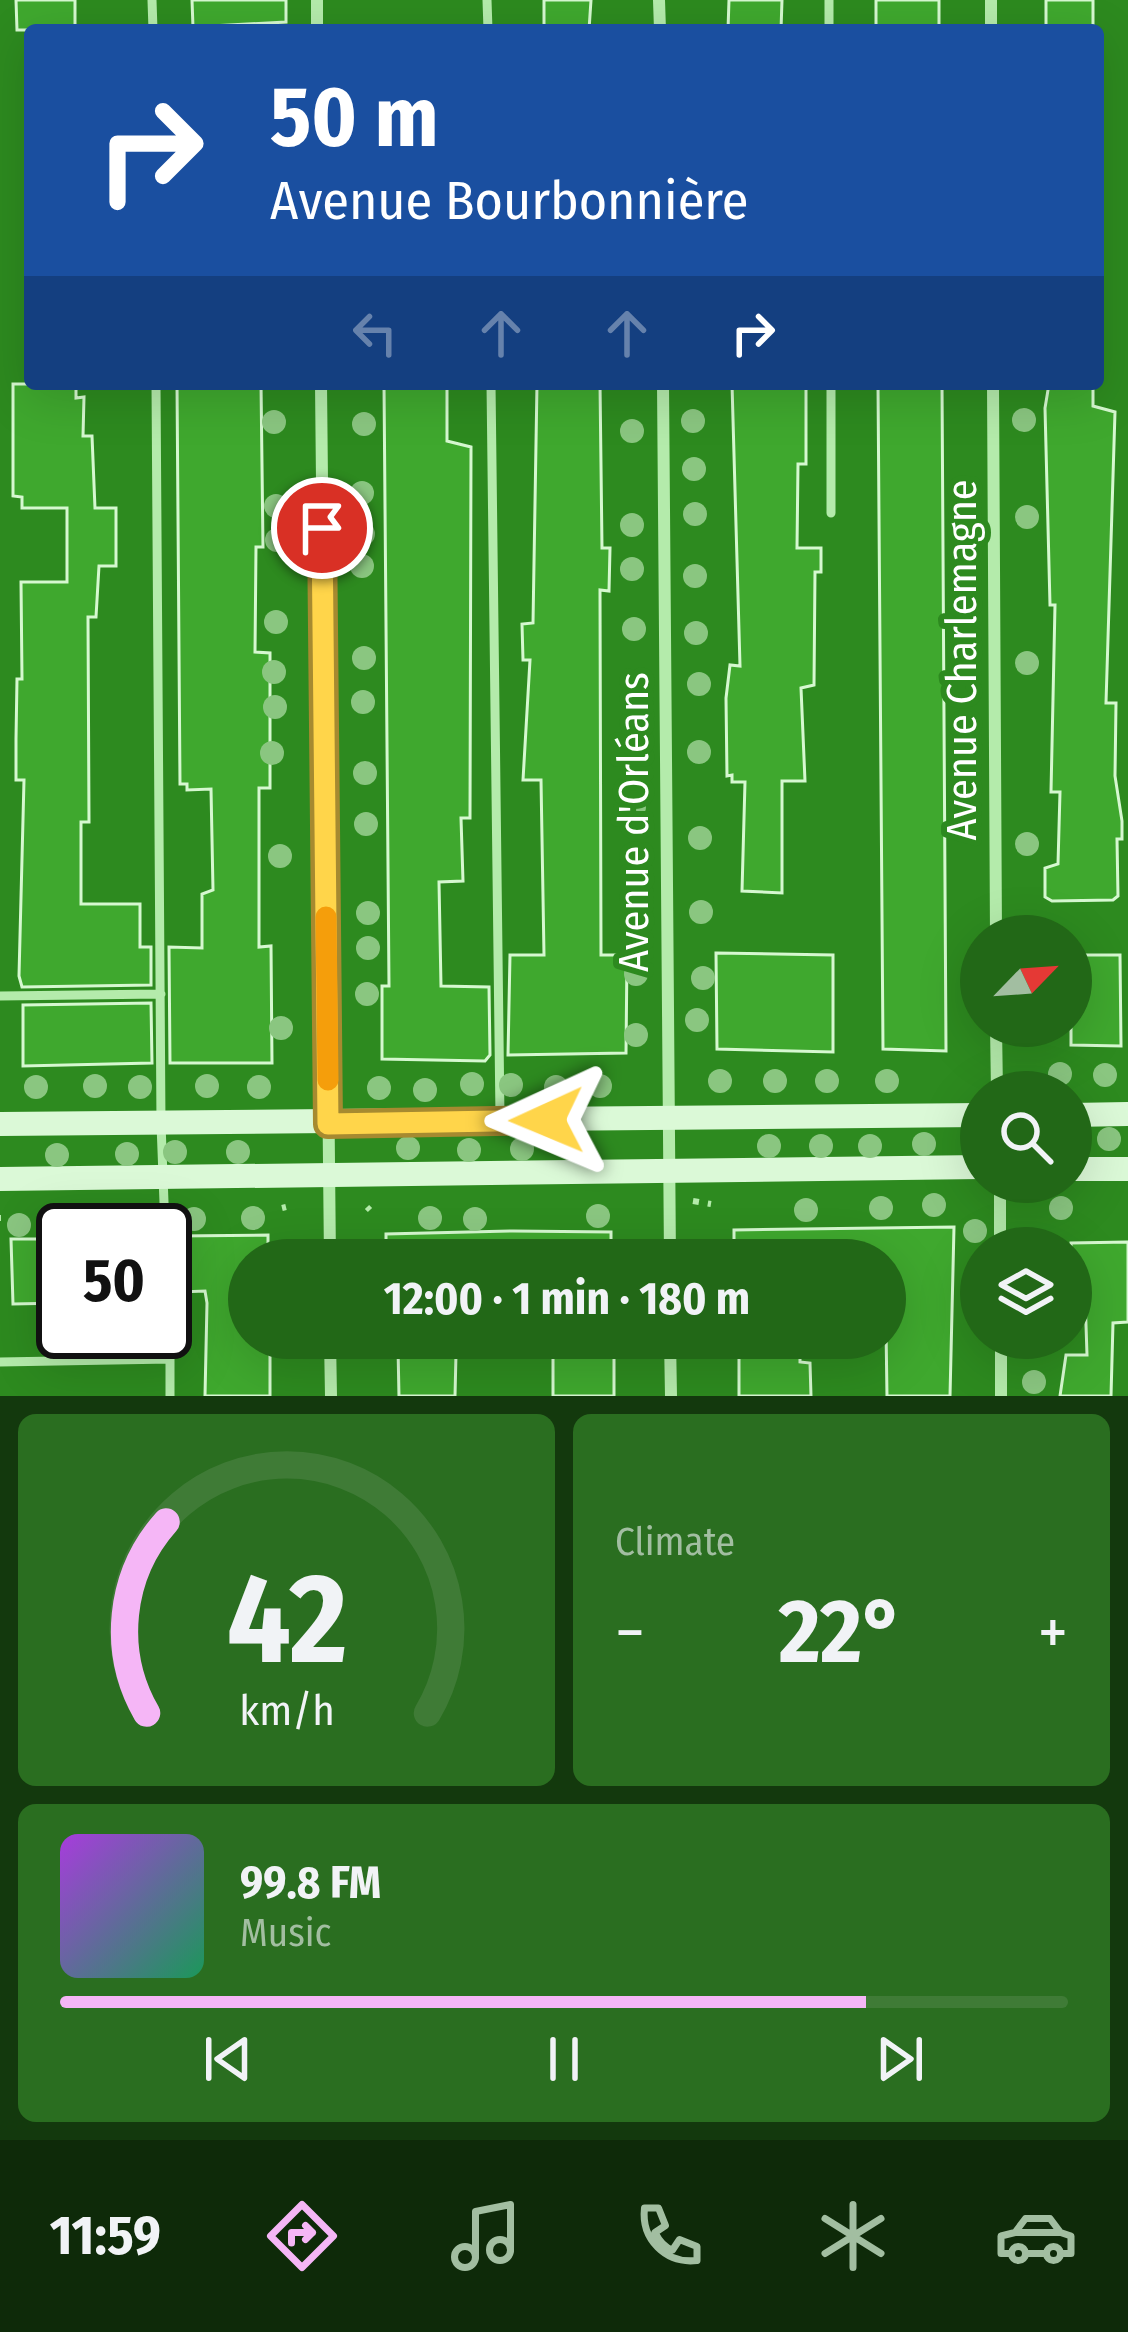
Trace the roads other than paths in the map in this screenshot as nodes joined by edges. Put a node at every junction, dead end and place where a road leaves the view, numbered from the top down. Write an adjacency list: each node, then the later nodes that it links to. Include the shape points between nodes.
1 (155, 390): 9 (lane)
2 (321, 390): 18 (street)
3 (491, 390): 15 (lane)
4 (663, 390): 14 (street, Avenue d'Orléans)
5 (831, 390): 7 (lane)
6 (993, 390): 8 (street, Avenue Charlemagne)
7 (831, 513)
8 (996, 915)
9 (160, 994): 10 (lane); 17 (lane)
10 (0, 996)
11 (1092, 1114): 12 (main road)
12 (1128, 1114)
13 (960, 1115): 14 (main road)
14 (668, 1119): 15 (main road); 22 (street, Avenue d'Orléans)
15 (500, 1121): 18 (main road)
16 (0, 1124): 17 (main road)
17 (161, 1124): 18 (main road); 24 (lane)
18 (328, 1124): 23 (street)
19 (960, 1167): 22 (main road)
20 (1092, 1169): 21 (main road)
21 (1128, 1169)
22 (669, 1170): 23 (main road); 28 (street, Avenue d'Orléans)
23 (330, 1175): 24 (main road); 27 (street)
24 (163, 1177): 25 (main road); 26 (lane)
25 (0, 1180)
26 (164, 1203)
27 (330, 1239)
28 (670, 1239)
29 (170, 1359): 33 (lane); 34 (lane)
30 (330, 1359): 35 (street)
31 (670, 1359): 36 (street)
32 (1000, 1359): 37 (street)
33 (0, 1362)
34 (170, 1396)
35 (331, 1396)
36 (670, 1396)
37 (1001, 1396)

